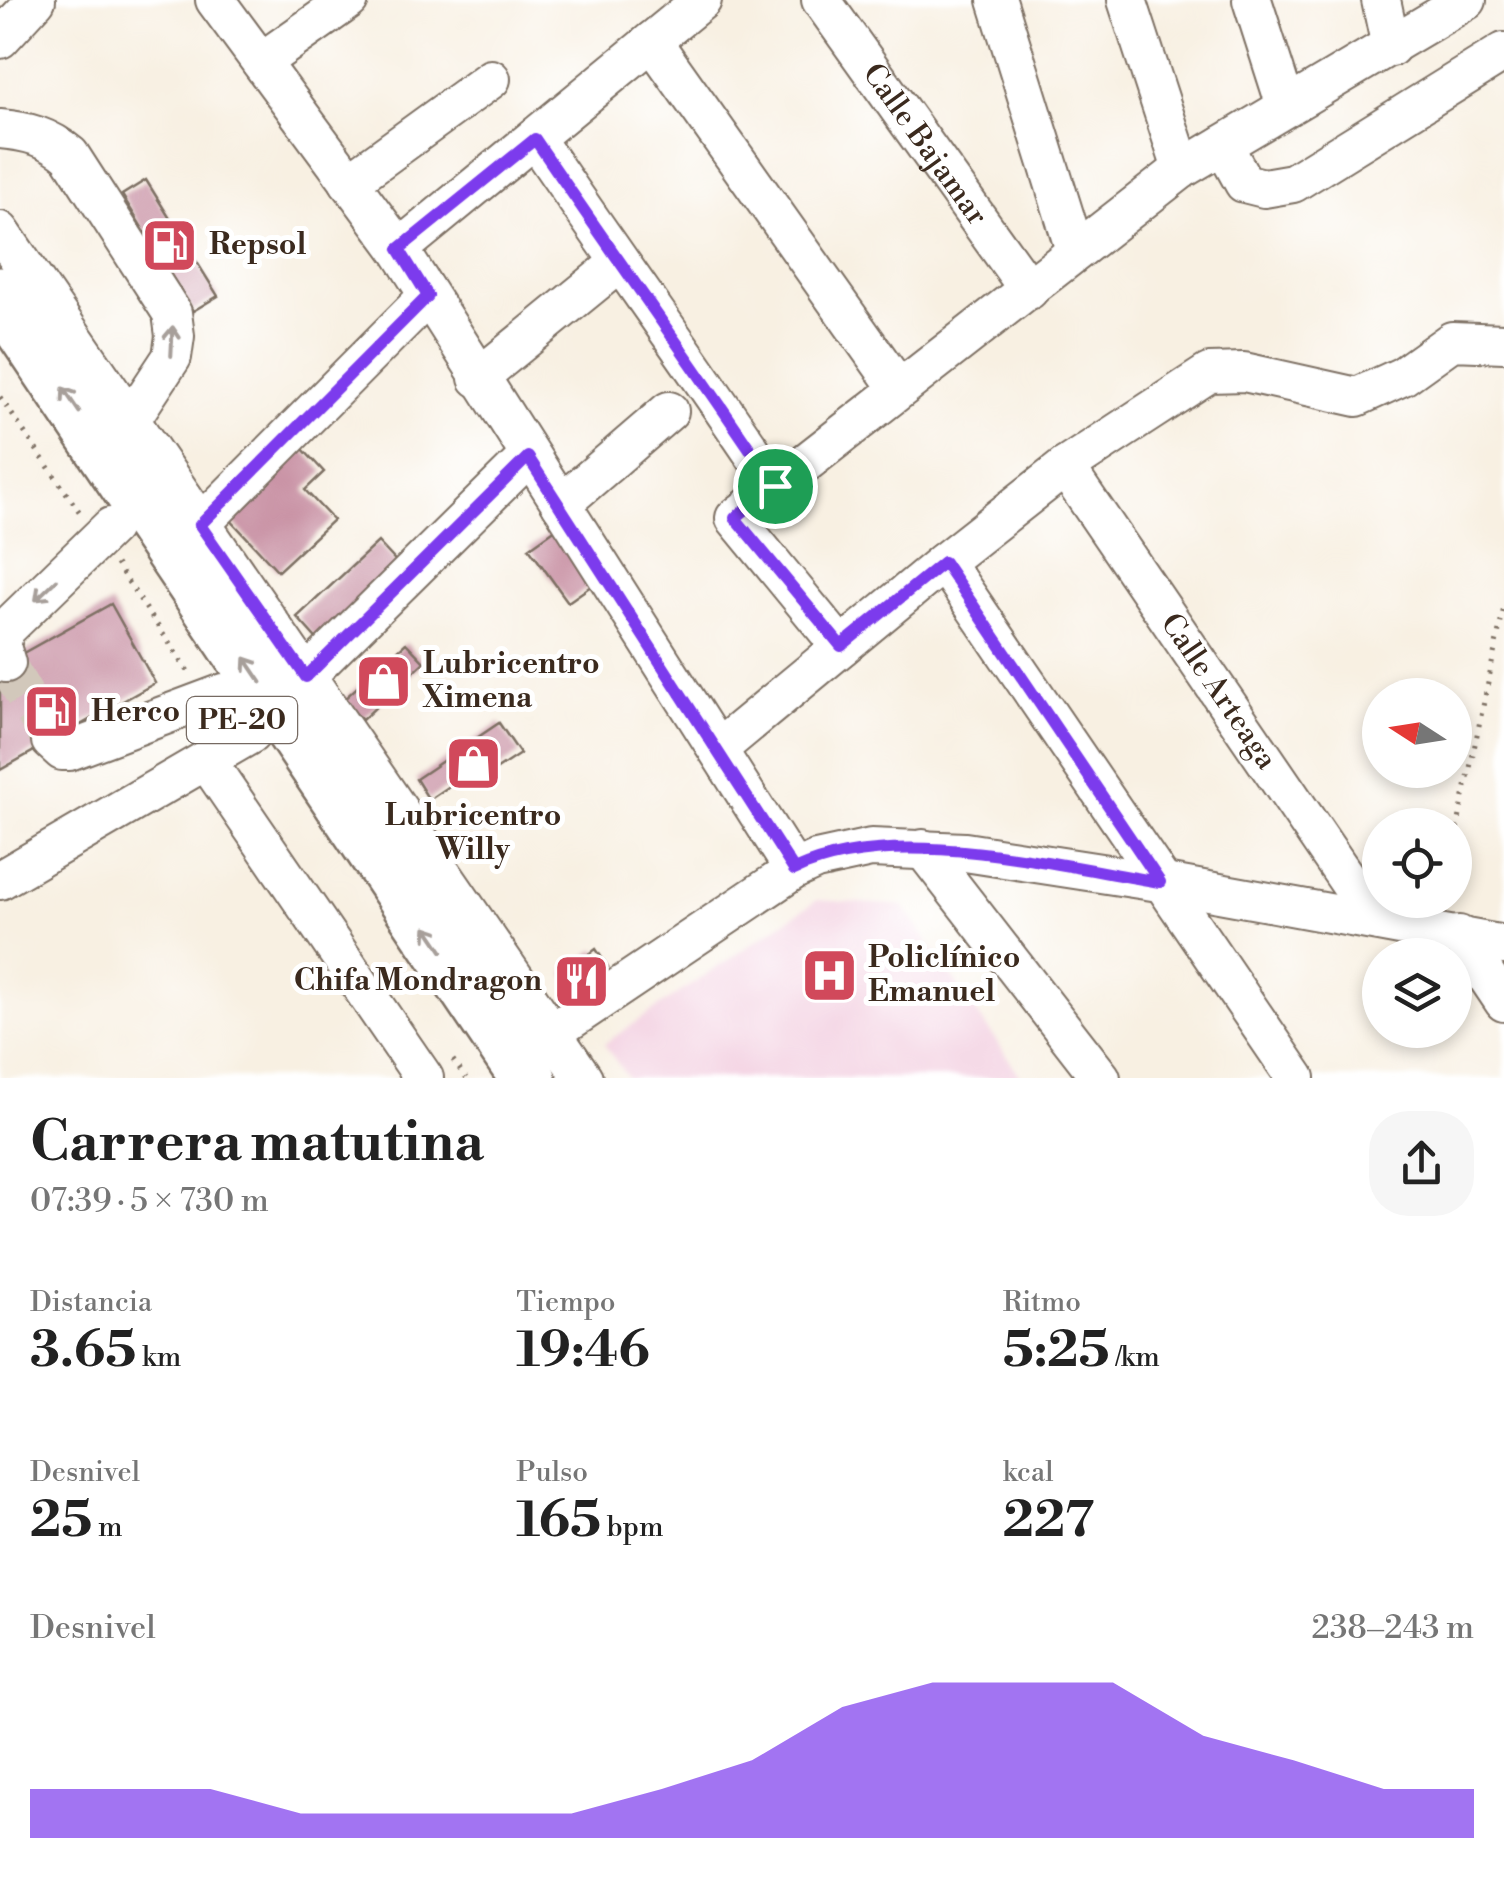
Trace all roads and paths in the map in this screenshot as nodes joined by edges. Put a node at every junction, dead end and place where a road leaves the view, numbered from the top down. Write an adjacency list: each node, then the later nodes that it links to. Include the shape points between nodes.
1 (36, 0): 11 (street)
2 (214, 0): 15 (street)
3 (349, 0): 15 (street)
4 (702, 0): 12 (street)
5 (821, 0): 27 (street, Calle Bajamar)
6 (997, 0): 25 (street)
7 (1127, 0): 21 (street)
8 (1252, 0): 17 (street)
9 (1382, 0): 13 (street)
10 (1467, 0): 13 (street)
11 (0, 40)
12 (652, 41): 19 (street); 33 (street)
13 (1390, 46): 17 (street)
14 (1504, 52): 20 (street, via 1293,183 1244,183)
15 (260, 62): 22 (street)
16 (491, 79): 22 (street)
17 (1286, 106): 20 (street)
18 (0, 129): 35 (street, one-way to 18, via 172,357 172,314 70,155 39,136)
19 (535, 139): 24 (street); 26 (street)
20 (1223, 145): 21 (street)
21 (1182, 169): 25 (street)
22 (350, 182): 24 (street)
23 (0, 232): 35 (street)
24 (399, 249): 29 (street)
25 (1075, 250): 27 (street)
26 (619, 263): 32 (street); 38 (street)
27 (1029, 290): 33 (street)
28 (0, 294): 35 (highway, PE-20, one-way to 28)
29 (428, 296): 32 (street); 41 (street)
30 (1504, 343): 37 (street, via 1452,341 1403,376 1356,398 1244,372 1209,373)
31 (0, 362): 40 (highway, PE-20)
32 (478, 378): 36 (street)
33 (899, 389): 38 (street)
34 (669, 411): 39 (street)
35 (120, 438): 41 (highway, PE-20)
36 (528, 457): 39 (street); 46 (street)
37 (1065, 467): 42 (street); 55 (street, Calle Arteaga)
38 (775, 486): 44 (street, via 735,518)
39 (561, 504): 49 (street)
40 (111, 527): 45 (street, one-way to 45, via 5,630); 47 (highway, PE-20)
41 (187, 538): 46 (street); 59 (highway, PE-20, one-way to 41)
42 (944, 562): 44 (street); 54 (street)
43 (1504, 607): 50 (path)
44 (841, 646): 49 (street)
45 (6, 663)
46 (306, 677): 59 (street)
47 (227, 729): 48 (street, via 69,751); 53 (street); 59 (highway, PE-20); 60 (street)
48 (51, 741)
49 (718, 749): 52 (street)
50 (1461, 808)
51 (923, 849): 52 (street, via 848,852); 54 (street); 62 (street)
52 (794, 870): 59 (street)
53 (0, 880)
54 (1160, 882): 55 (street); 63 (street)
55 (1374, 919): 56 (street)
56 (1459, 936): 57 (street); 58 (street)
57 (1504, 944)
58 (1504, 1002)
59 (520, 1061): 61 (street)
60 (424, 1078)
61 (583, 1078)
62 (1101, 1078)
63 (1296, 1078)

